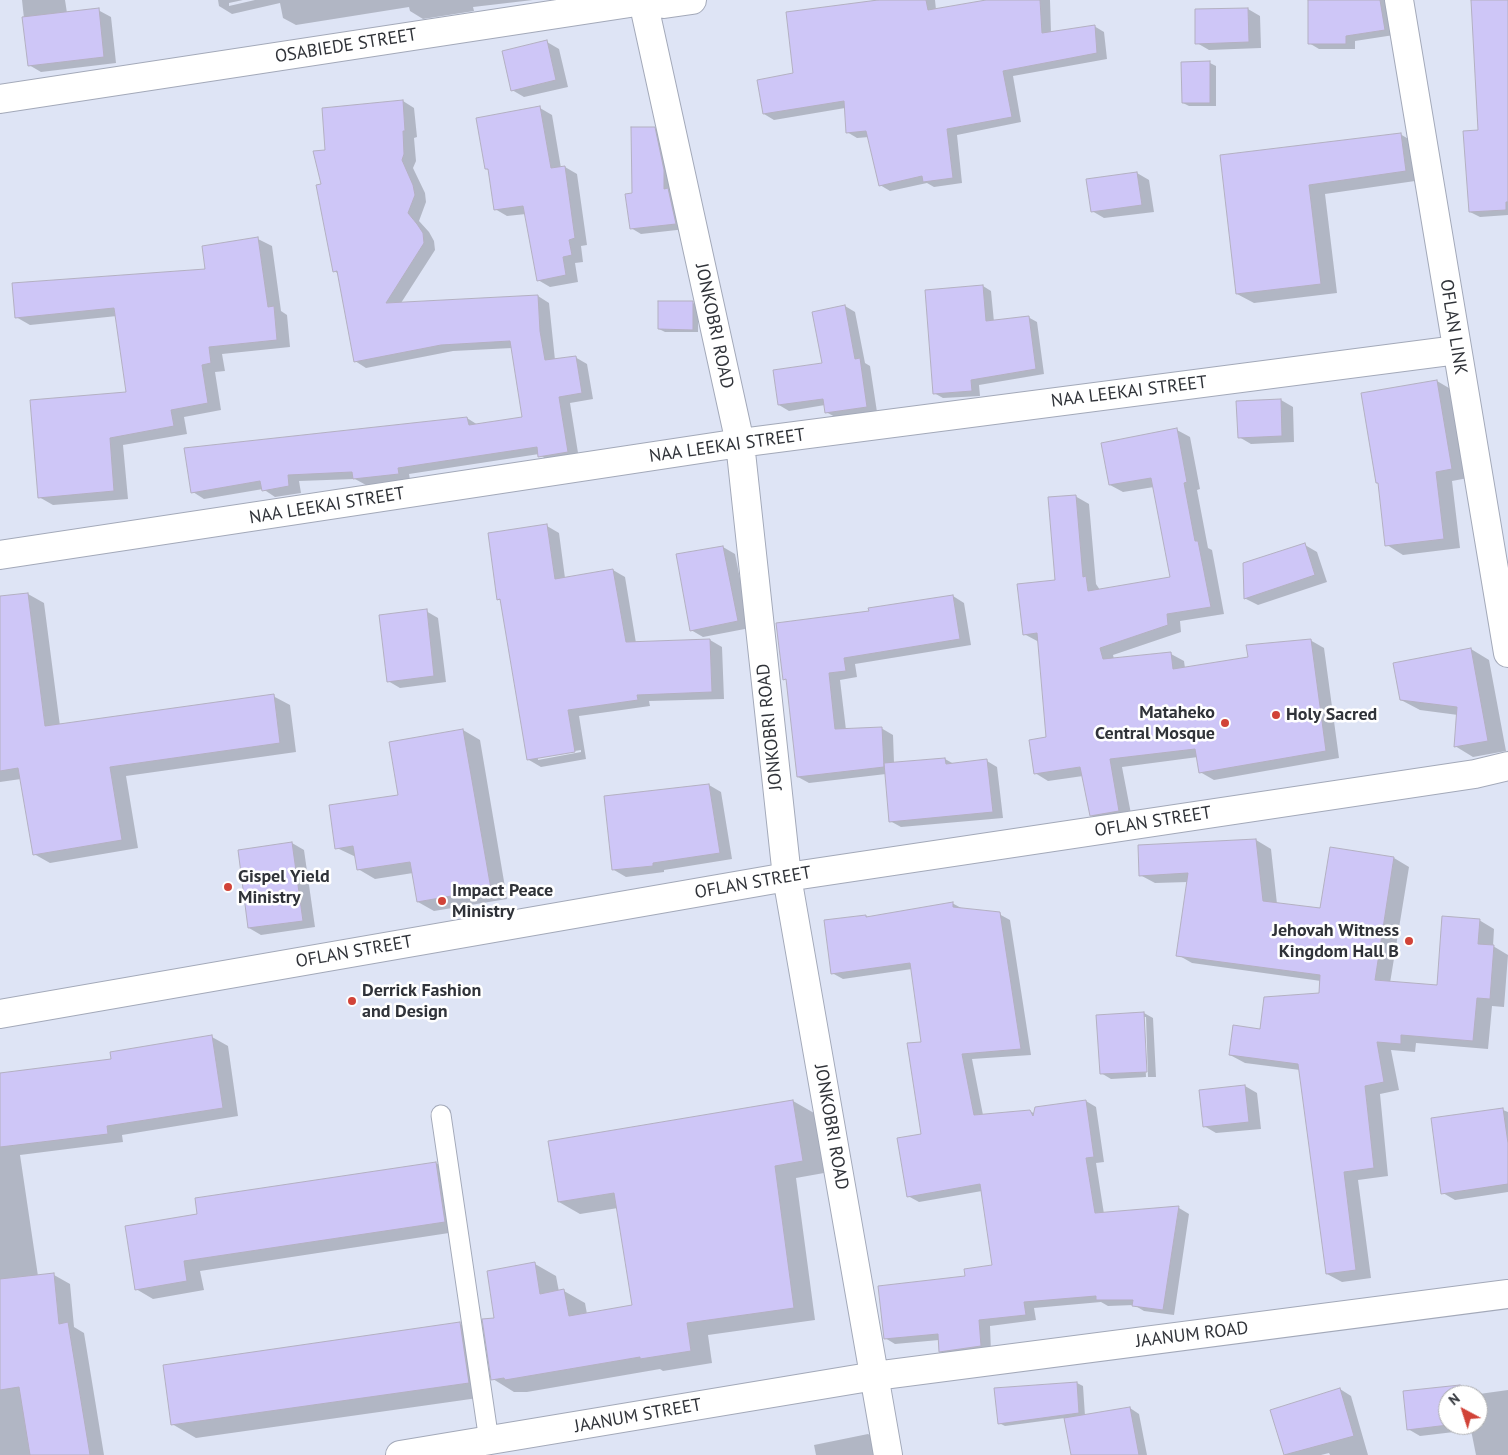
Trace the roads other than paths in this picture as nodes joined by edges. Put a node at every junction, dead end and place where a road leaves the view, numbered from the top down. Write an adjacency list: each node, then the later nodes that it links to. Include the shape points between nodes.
1 (692, 0): 3 (street, OSABIEDE STREET, via 664,4)
2 (1399, 0): 5 (street, OFLAN LINK)
3 (643, 1): 4 (street, OSABIEDE STREET); 6 (street, JONKOBRI ROAD)
4 (0, 99)
5 (1457, 350): 6 (street, NAA LEEKAI STREET); 8 (street, OFLAN LINK)
6 (740, 443): 7 (street, NAA LEEKAI STREET); 10 (street, JONKOBRI ROAD)
7 (0, 555)
8 (1508, 653)
9 (1508, 766): 10 (street, OFLAN STREET, via 1475,774)
10 (786, 877): 11 (street, OFLAN STREET); 14 (street, JONKOBRI ROAD)
11 (0, 1014)
12 (441, 1115): 15 (lane)
13 (1508, 1294): 14 (street, JAANUM ROAD)
14 (876, 1376): 15 (street, JAANUM STREET); 17 (street, JONKOBRI ROAD)
15 (489, 1441): 16 (street, JAANUM STREET)
16 (400, 1455)
17 (888, 1455)

